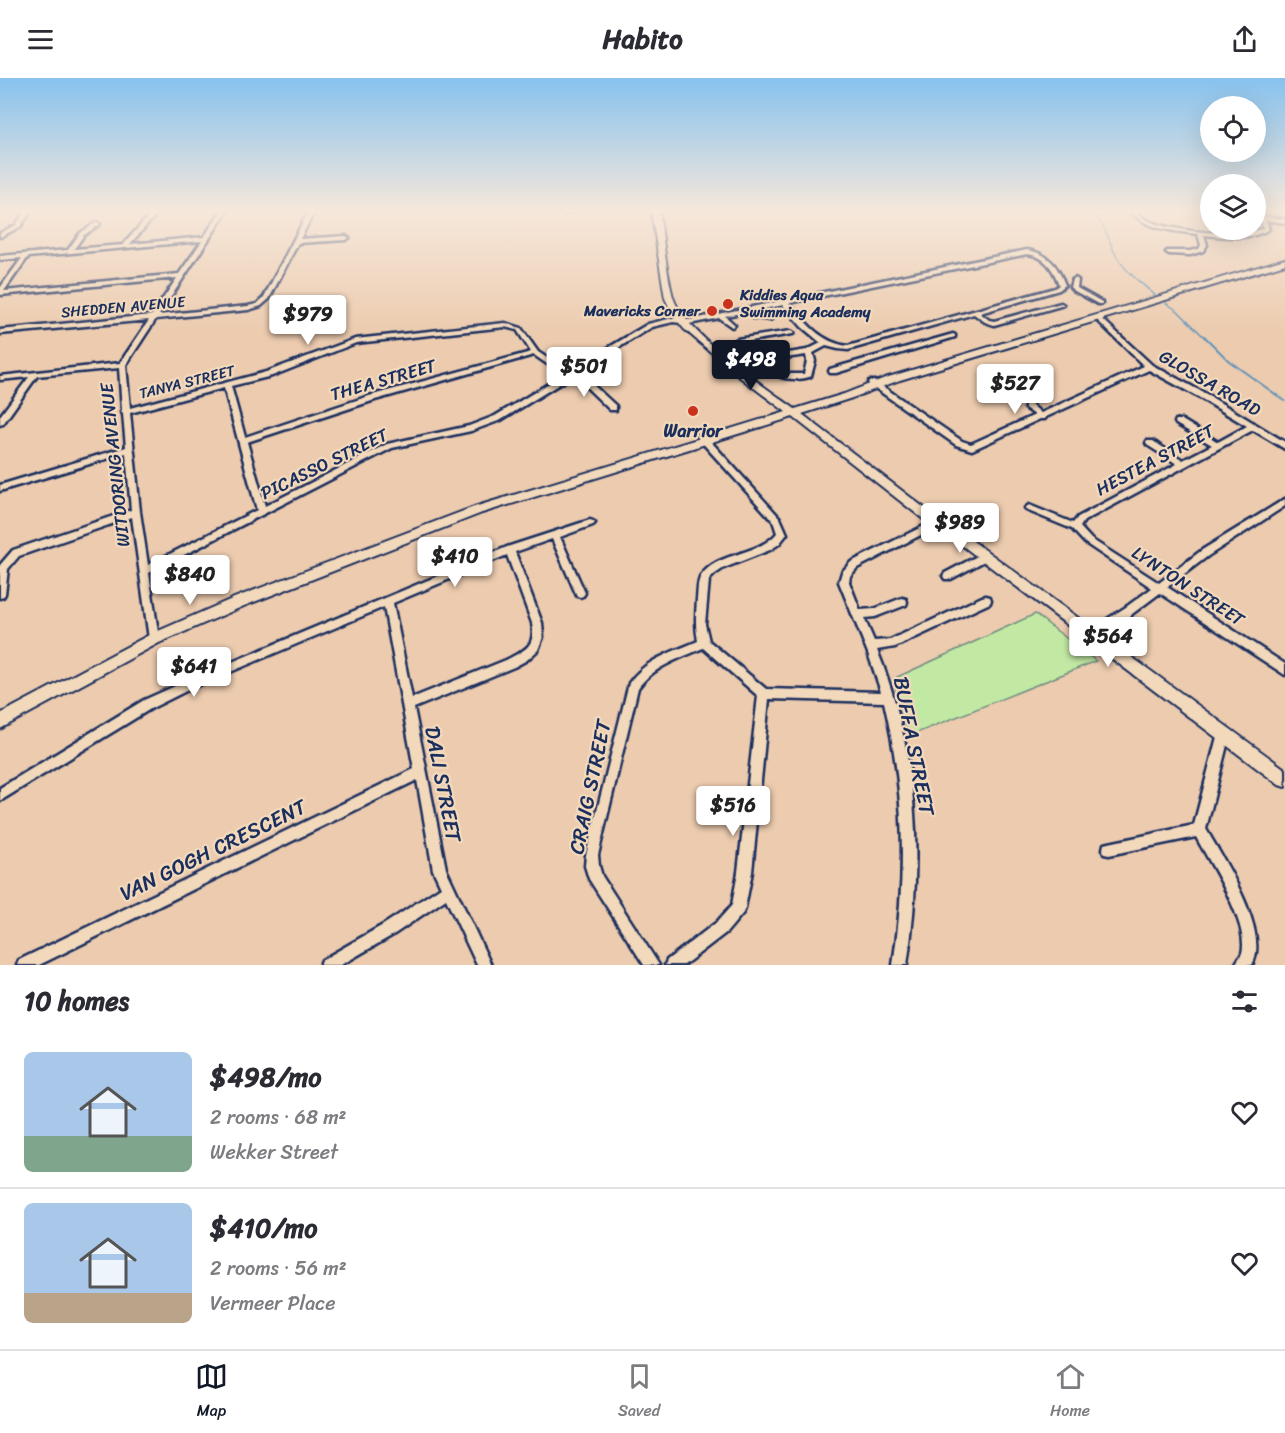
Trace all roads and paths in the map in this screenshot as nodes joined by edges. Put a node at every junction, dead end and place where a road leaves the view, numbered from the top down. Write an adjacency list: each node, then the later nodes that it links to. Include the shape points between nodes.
1 (66, 251): 7 (street)
2 (197, 251): 10 (street, WITDORING AVENUE)
3 (291, 251): 19 (street, SHEDDEN AVENUE, via 267,298 259,305)
4 (662, 251): 22 (main road, via 669,298)
5 (1196, 251): 6 (street)
6 (1169, 252)
7 (27, 255): 8 (street); 12 (street)
8 (0, 258)
9 (1285, 260): 20 (main road)
10 (180, 276): 12 (street); 19 (street, WITDORING AVENUE)
11 (1062, 285): 13 (street, PICASSO STREET, via 1052,262 1027,252); 14 (street, via 1074,283); 17 (street)
12 (0, 292)
13 (784, 302): 16 (street, PICASSO STREET); 29 (street)
14 (1100, 303)
15 (1061, 304): 17 (street, via 994,323)
16 (749, 309): 18 (street, PICASSO STREET); 21 (street, via 755,317)
17 (975, 312): 30 (street)
18 (719, 315): 22 (street, PICASSO STREET, via 689,322); 23 (street)
19 (154, 317): 24 (street, SHEDDEN AVENUE); 36 (street, WITDORING AVENUE)
20 (1097, 317): 37 (street, GLOSSA ROAD); 44 (main road)
21 (770, 318)
22 (681, 320): 39 (street, PICASSO STREET, via 645,326); 47 (main road, via 744,375)
23 (732, 325)
24 (0, 332)
25 (791, 333): 26 (street)
26 (775, 336): 28 (street); 33 (street)
27 (953, 336): 34 (street)
28 (737, 341)
29 (826, 343): 30 (street, via 843,348); 31 (street)
30 (863, 345): 34 (street)
31 (808, 352): 33 (street); 41 (street, via 811,361 807,376)
32 (535, 353): 39 (street); 43 (street, TANYA STREET, via 519,329 500,325 355,341 293,366); 54 (street, THEA STREET, via 372,398)
33 (784, 355): 35 (street)
34 (878, 358): 38 (street)
35 (758, 360)
36 (122, 366): 40 (street); 48 (street, WITDORING AVENUE)
37 (1149, 367): 49 (street); 52 (street, GLOSSA ROAD)
38 (833, 371)
39 (571, 373): 46 (street); 63 (street, PICASSO STREET, via 492,421 390,446)
40 (35, 374): 42 (street); 50 (street)
41 (783, 376)
42 (0, 378)
43 (227, 385): 48 (street, TANYA STREET); 54 (street)
44 (874, 385): 47 (main road); 49 (street, via 965,446 977,447)
45 (1028, 406): 49 (street)
46 (613, 408)
47 (794, 409): 53 (main road); 66 (main road)
48 (125, 412): 58 (street, WITDORING AVENUE)
49 (1042, 417)
50 (0, 422)
51 (1179, 422): 56 (street)
52 (1254, 426): 56 (street, HESTEA STREET); 57 (street, GLOSSA ROAD)
53 (702, 438): 82 (main road, via 478,510); 83 (street, via 777,520 782,534 773,543 715,569 704,579 700,624)
54 (242, 441): 63 (street)
55 (1150, 443): 59 (street)
56 (1218, 445): 59 (street, HESTEA STREET)
57 (1285, 446)
58 (130, 449): 60 (street); 64 (street, WITDORING AVENUE)
59 (1183, 464): 67 (street, HESTEA STREET, via 1081,519)
60 (0, 488)
61 (1285, 502): 73 (street, via 1205,553)
62 (1029, 508): 67 (street, LYNTON STREET)
63 (262, 511): 71 (street, PICASSO STREET)
64 (136, 512): 71 (street, WITDORING AVENUE); 75 (street, via 16,553 3,568)
65 (590, 523): 68 (street)
66 (943, 525): 70 (main road); 80 (street, BUFFA STREET, via 850,567 844,582)
67 (1075, 528): 73 (street, LYNTON STREET, via 1088,541)
68 (555, 536): 69 (street); 74 (street)
69 (510, 550): 77 (street); 89 (street, via 540,634 535,646 509,663)
70 (985, 556): 72 (street); 81 (main road)
71 (144, 571): 82 (street, WITDORING AVENUE)
72 (948, 576)
73 (1161, 588): 79 (street); 86 (street, LYNTON STREET)
74 (580, 592)
75 (0, 594)
76 (986, 600): 84 (street, via 891,644)
77 (388, 601): 89 (street, DALI STREET); 94 (street, via 148,704)
78 (902, 602): 80 (street, via 875,613)
79 (1130, 610): 81 (street); 85 (street)
80 (857, 614): 84 (street, BUFFA STREET)
81 (1091, 635): 85 (main road)
82 (154, 639): 90 (main road)
83 (704, 643): 87 (street); 101 (street, CRAIG STREET, via 645,671 633,687 592,855 596,879)
84 (870, 646): 88 (street, BUFFA STREET)
85 (1108, 647): 91 (main road)
86 (1285, 670)
87 (764, 694): 88 (street); 102 (street, via 738,908 722,927)
88 (888, 697): 103 (street, BUFFA STREET, via 910,827)
89 (409, 705): 92 (street, DALI STREET)
90 (0, 722)
91 (1224, 733): 93 (main road); 95 (street)
92 (420, 772): 97 (street, DALI STREET, via 440,870); 98 (street, VAN GOGH CRESCENT)
93 (1285, 779)
94 (0, 795)
95 (1199, 830): 96 (street); 104 (street, via 1229,886 1250,939 1248,960)
96 (1110, 849)
97 (448, 889): 99 (street); 100 (street, DALI STREET)
98 (24, 965)
99 (327, 965)
100 (484, 965)
101 (652, 965)
102 (672, 965)
103 (900, 965)
104 (1242, 965)

